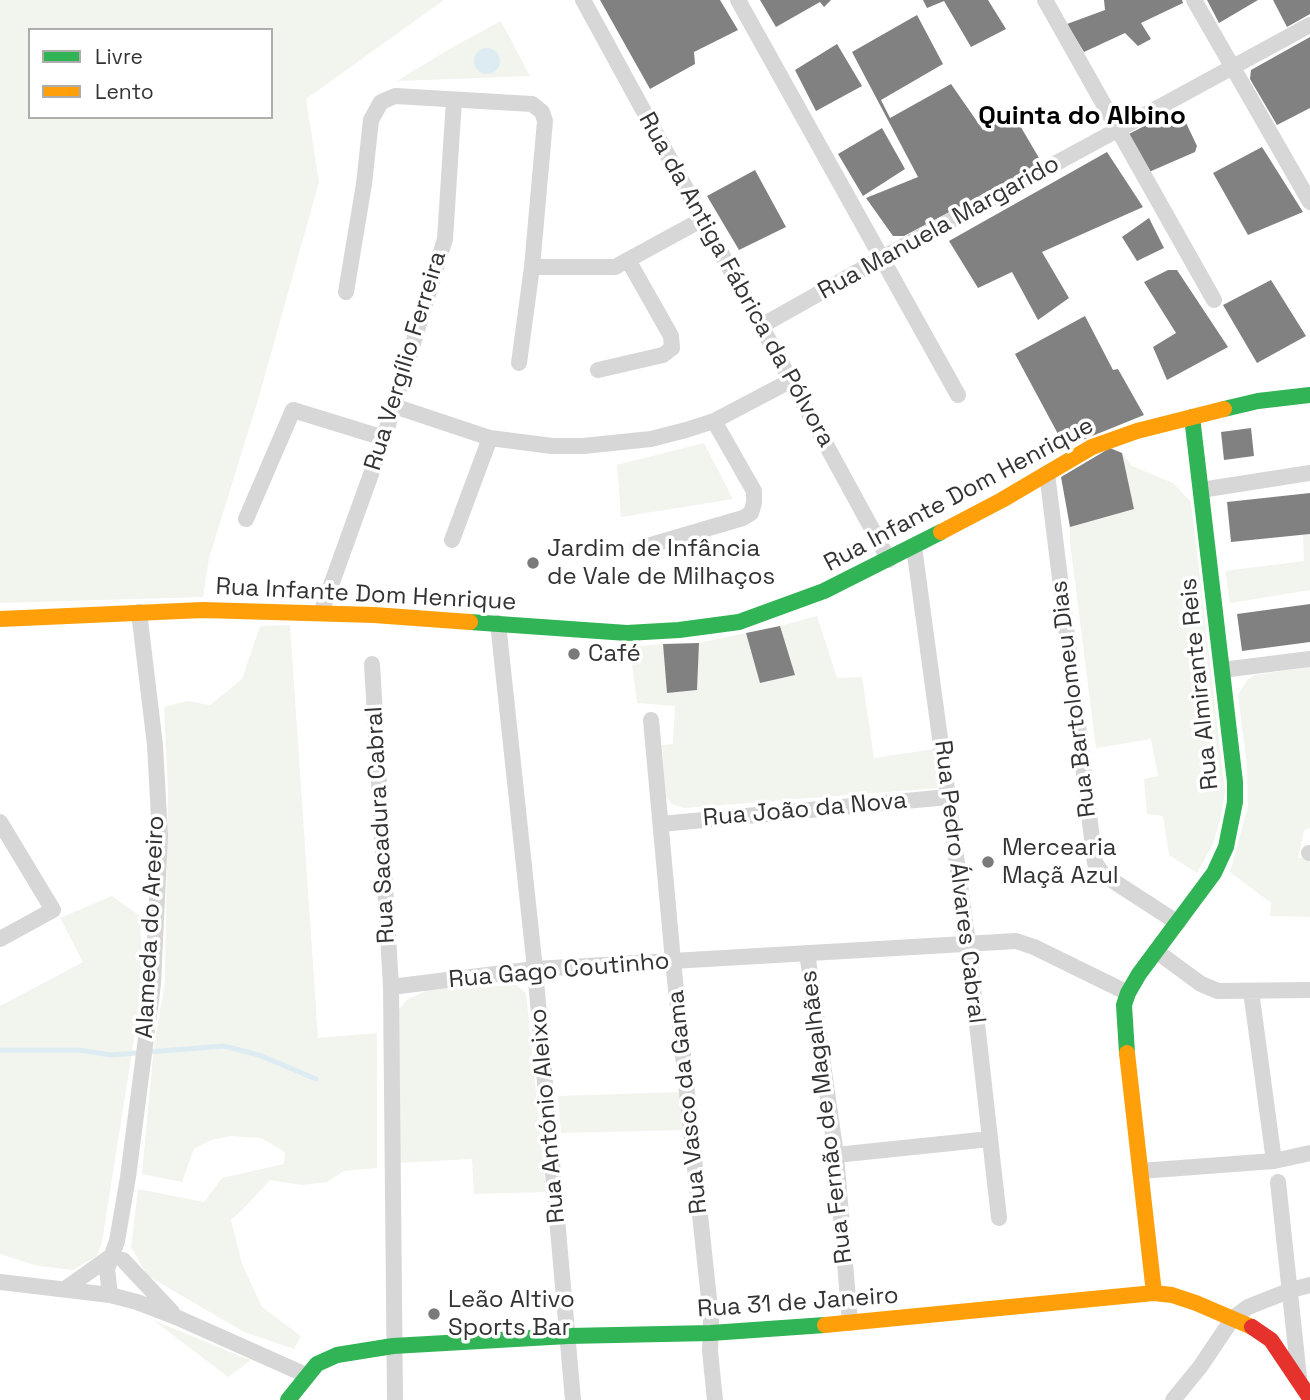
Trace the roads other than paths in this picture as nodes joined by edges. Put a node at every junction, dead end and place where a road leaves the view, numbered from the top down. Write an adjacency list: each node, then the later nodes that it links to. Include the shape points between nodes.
1 (583, 0): 10 (street, Rua da Antiga Fábrica da Pólvora)
2 (737, 0): 11 (street)
3 (1045, 0): 8 (street)
4 (1194, 0): 6 (street)
5 (1310, 25): 6 (street, Rua Manuela Margarido)
6 (1233, 68): 8 (street, Rua Manuela Margarido); 9 (street)
7 (454, 100): 13 (street, via 528,103 545,117); 14 (street, via 395,96 374,111); 22 (street, Rua Vergílio Ferreira, via 445,239)
8 (1116, 130): 11 (street, Rua Manuela Margarido); 15 (street)
9 (1310, 202)
10 (703, 219): 12 (street); 16 (street, Rua da Antiga Fábrica da Pólvora)
11 (882, 258): 16 (street, Rua Manuela Margarido); 20 (street)
12 (628, 260): 13 (street, via 615,267); 18 (street, via 671,336 673,348 663,355)
13 (532, 267): 17 (street)
14 (346, 292)
15 (1214, 300)
16 (761, 326): 19 (street, Rua da Antiga Fábrica da Pólvora)
17 (519, 363)
18 (598, 370)
19 (792, 380): 24 (street); 34 (street, Rua da Antiga Fábrica da Pólvora)
20 (958, 396)
21 (1310, 396): 23 (street, Rua Infante Dom Henrique, via 1258,401)
22 (394, 405): 25 (street, Rua Vergílio Ferreira); 26 (street)
23 (1192, 416): 27 (street, Rua Infante Dom Henrique, via 1092,447); 29 (street, Rua Almirante Reis)
24 (713, 421): 26 (street, via 651,439 611,444 552,446); 33 (street, via 754,491 751,513)
25 (384, 438): 30 (street, via 293,410); 36 (street, Rua Vergílio Ferreira)
26 (490, 438): 31 (street)
27 (1047, 473): 32 (street, Rua Infante Dom Henrique); 46 (street, Rua Bartolomeu Dias, via 1095,863 1104,875)
28 (1310, 473): 29 (street)
29 (1201, 490): 41 (street, Rua Almirante Reis)
30 (246, 519)
31 (452, 540)
32 (914, 547): 34 (street, Rua Infante Dom Henrique); 43 (street, Rua Pedro Álvares Cabral)
33 (637, 549)
34 (889, 560): 38 (street, Rua Infante Dom Henrique, via 824,591 739,622 627,633)
35 (139, 612): 36 (street, Rua Infante Dom Henrique); 37 (street, Rua Infante Dom Henrique); 64 (street, Alameda do Areeiro, via 155,745 160,836 153,984)
36 (321, 613): 38 (street, Rua Infante Dom Henrique)
37 (0, 619)
38 (498, 623): 52 (street, Rua António Aleixo)
39 (1310, 659): 41 (street)
40 (372, 664): 53 (street, Rua Sacadura Cabral)
41 (1222, 670): 46 (street, Rua Almirante Reis, via 1235,782 1232,821 1214,873)
42 (651, 720): 45 (street, Rua Vasco da Gama)
43 (948, 797): 45 (street, Rua João da Nova); 48 (street, Rua Pedro Álvares Cabral)
44 (0, 822): 47 (street, via 53,910)
45 (661, 824): 51 (street, Rua Vasco da Gama)
46 (1178, 923): 49 (street, Rua Almirante Reis)
47 (0, 939)
48 (968, 944): 50 (street, Rua Gago Coutinho); 56 (street, Rua Gago Coutinho, via 1022,942); 57 (street, Rua Pedro Álvares Cabral)
49 (1156, 951): 55 (street, via 1209,989); 56 (street, Rua Almirante Reis)
50 (807, 953): 51 (street, Rua Gago Coutinho); 59 (street, Rua Fernão de Magalhães)
51 (673, 961): 52 (street, Rua Gago Coutinho); 74 (street, Rua Vasco da Gama)
52 (535, 969): 53 (street, Rua Gago Coutinho); 75 (street, Rua António Aleixo)
53 (391, 987): 76 (street)
54 (1310, 990): 55 (street)
55 (1251, 991): 60 (street)
56 (1128, 993): 61 (street, Rua Almirante Reis, via 1124,1018)
57 (990, 1139): 59 (street); 63 (street, Rua Pedro Álvares Cabral)
58 (1310, 1153): 60 (street)
59 (836, 1155): 73 (street, Rua Fernão de Magalhães)
60 (1274, 1161): 61 (street)
61 (1140, 1171): 69 (street, Rua Almirante Reis)
62 (1278, 1182): 68 (street, Rua 31 de Janeiro)
63 (999, 1218)
64 (117, 1258): 67 (street); 70 (street, Alameda do Areeiro, via 106,1277); 71 (street, Alameda do Areeiro)
65 (0, 1282): 67 (street)
66 (1310, 1285): 68 (street)
67 (65, 1289): 70 (street)
68 (1291, 1290): 72 (street); 78 (street, Rua 31 de Janeiro)
69 (1154, 1293): 72 (street, Rua 31 de Janeiro, via 1172,1295); 73 (street, Rua 31 de Janeiro)
70 (110, 1295): 71 (street)
71 (176, 1317): 77 (street)
72 (1233, 1318): 78 (street, Rua 31 de Janeiro, via 1271,1340); 84 (street)
73 (850, 1323): 74 (street, Rua 31 de Janeiro)
74 (710, 1333): 75 (street, Rua 31 de Janeiro); 83 (street, Rua Vasco da Gama)
75 (568, 1336): 76 (street, Rua 31 de Janeiro); 82 (street, Rua António Aleixo)
76 (393, 1346): 77 (street, Rua 31 de Janeiro, via 337,1355 317,1364); 81 (street)
77 (306, 1376): 80 (street, Rua 31 de Janeiro)
78 (1299, 1380): 79 (street, Rua 31 de Janeiro)
79 (1310, 1398)
80 (288, 1400)
81 (395, 1400)
82 (573, 1400)
83 (715, 1400)
84 (1173, 1400)

